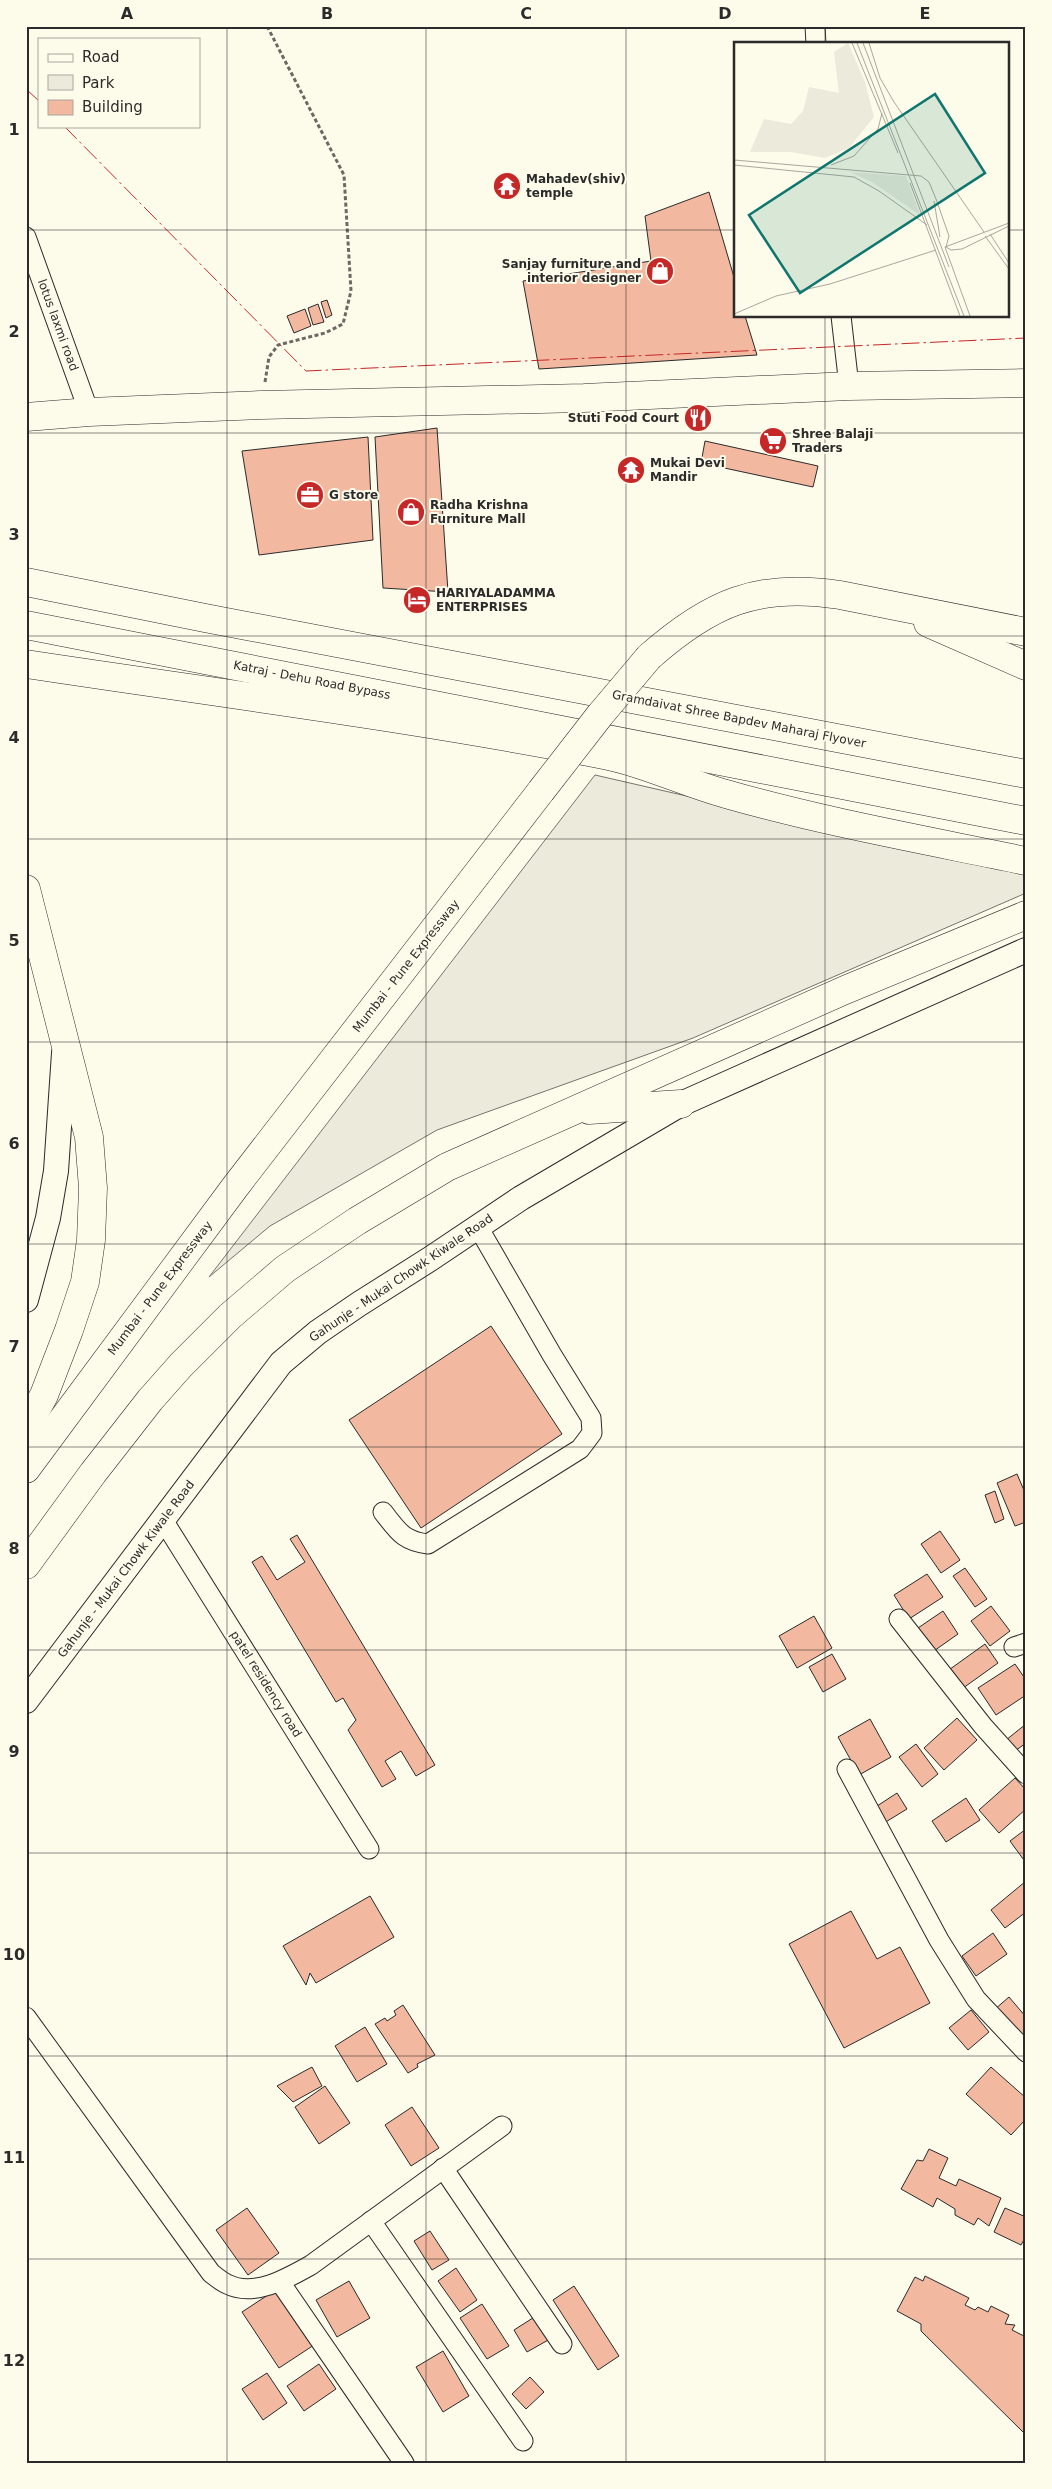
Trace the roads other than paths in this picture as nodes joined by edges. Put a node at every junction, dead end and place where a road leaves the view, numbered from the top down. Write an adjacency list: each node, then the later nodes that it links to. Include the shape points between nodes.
1 (815, 26): 2 (street)
2 (816, 42)
3 (26, 237): 7 (street, lotus laxmi road)
4 (841, 318): 6 (street)
5 (1026, 383): 6 (main road)
6 (849, 386): 7 (main road, via 584,398)
7 (89, 412): 8 (main road)
8 (26, 417)
9 (26, 582): 16 (main road, Gramdaivat Shree Bapdev Maharaj Flyover)
10 (865, 600): 12 (main road); 14 (main road, via 914,617); 28 (main road, Mumbai - Pune Expressway, bridge, via 805,591 758,595 702,616 649,657 600,715 235,1187)
11 (26, 625): 15 (main road, Katraj - Dehu Road Bypass)
12 (1026, 632)
13 (26, 664): 15 (main road, via 492,735)
14 (1026, 666)
15 (597, 745): 17 (main road); 18 (main road, via 733,796 844,824)
16 (1026, 774)
17 (1026, 821)
18 (1026, 861)
19 (26, 889): 22 (main road)
20 (1026, 915): 24 (main road, via 845,990)
21 (1026, 950): 23 (street, Gahunje - Mukai Chowk Kiwale Road)
22 (65, 1042): 26 (street, via 56,1172 48,1218); 27 (main road, via 89,1137 91,1240 85,1282 69,1330 44,1395)
23 (681, 1104): 24 (main road); 25 (street, Gahunje - Mukai Chowk Kiwale Road)
24 (570, 1111): 31 (main road, via 447,1168 285,1269 230,1316 150,1400)
25 (478, 1226): 29 (street, via 591,1418 592,1433 580,1449 428,1544 413,1542 401,1535); 30 (street, Gahunje - Mukai Chowk Kiwale Road, via 318,1332 280,1363)
26 (26, 1300)
27 (26, 1428)
28 (26, 1469)
29 (383, 1512)
30 (163, 1520): 33 (street, Gahunje - Mukai Chowk Kiwale Road); 36 (street, patel residency road)
31 (26, 1565)
32 (899, 1619): 35 (street, via 983,1726)
33 (26, 1701)
34 (847, 1770): 38 (street, via 939,1940 976,1998)
35 (1026, 1774)
36 (369, 1849)
37 (26, 2017): 42 (street, via 211,2273 228,2285 250,2288)
38 (1026, 2052)
39 (502, 2126): 40 (street)
40 (443, 2168): 41 (street); 43 (street)
41 (372, 2220): 42 (street, via 311,2265); 44 (street)
42 (280, 2282): 45 (street)
43 (562, 2344)
44 (523, 2441)
45 (404, 2463)

